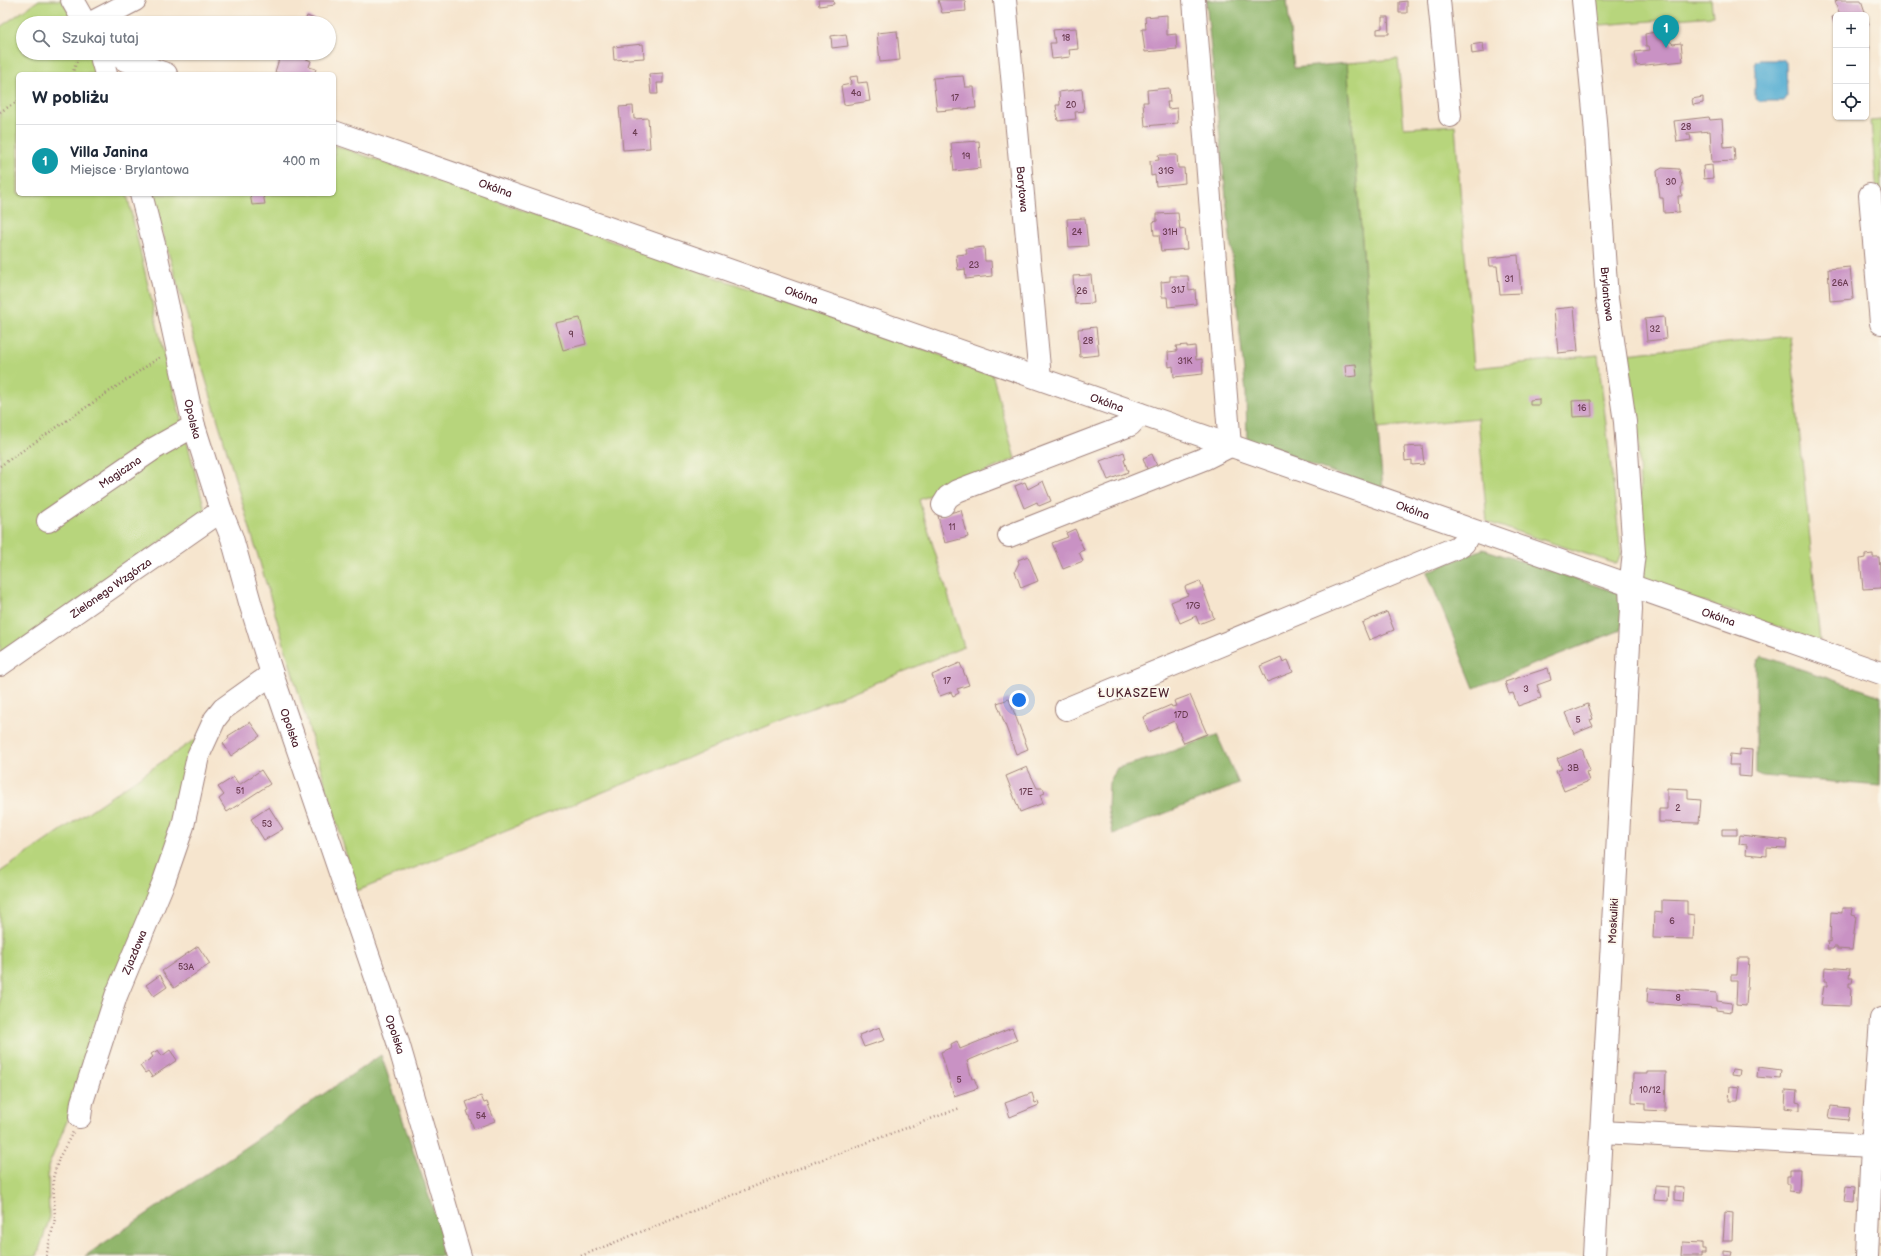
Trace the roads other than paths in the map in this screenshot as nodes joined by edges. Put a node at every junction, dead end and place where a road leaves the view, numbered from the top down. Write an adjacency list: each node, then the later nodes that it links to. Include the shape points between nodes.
1 (72, 0): 7 (street)
2 (135, 0): 8 (street)
3 (1005, 0): 18 (street, Barytowa)
4 (1194, 0): 21 (street)
5 (1439, 0): 13 (street)
6 (1583, 0): 27 (street, Brylantowa, via 1595,121 1607,299 1625,422 1634,553)
7 (82, 16)
8 (104, 16)
9 (102, 60): 11 (street)
10 (125, 60): 12 (street)
11 (105, 72)
12 (160, 72)
13 (1450, 116)
14 (336, 133): 18 (street, Okólna)
15 (1870, 195): 17 (street)
16 (142, 196): 20 (street, Opolska)
17 (1881, 323)
18 (1040, 378): 19 (street, Okólna)
19 (1140, 414): 21 (street, Okólna); 22 (street, via 1130,425 957,491)
20 (194, 426): 23 (street, Opolska); 24 (street, Magiczna, via 155,448)
21 (1230, 446): 25 (street, Okólna); 26 (street, via 1206,458)
22 (942, 505)
23 (221, 511): 28 (street, Zielonego Wzgórza); 30 (street, Opolska, via 232,538)
24 (48, 521)
25 (1470, 531): 27 (street, Okólna); 31 (street, via 1464,543 1458,547)
26 (1009, 536)
27 (1630, 587): 29 (street, Okólna); 34 (street, Moskuliki, via 1631,609)
28 (0, 665)
29 (1881, 673)
30 (272, 674): 33 (street, Zjazdowa, via 223,710 215,719 198,756 183,826 164,881 116,996 82,1102); 36 (street, Opolska, via 397,1039)
31 (1066, 709)
32 (1881, 1019): 35 (street)
33 (80, 1117)
34 (1601, 1132): 35 (street); 37 (street, Moskuliki)
35 (1872, 1146): 38 (street)
36 (460, 1256)
37 (1594, 1256)
38 (1867, 1256)

